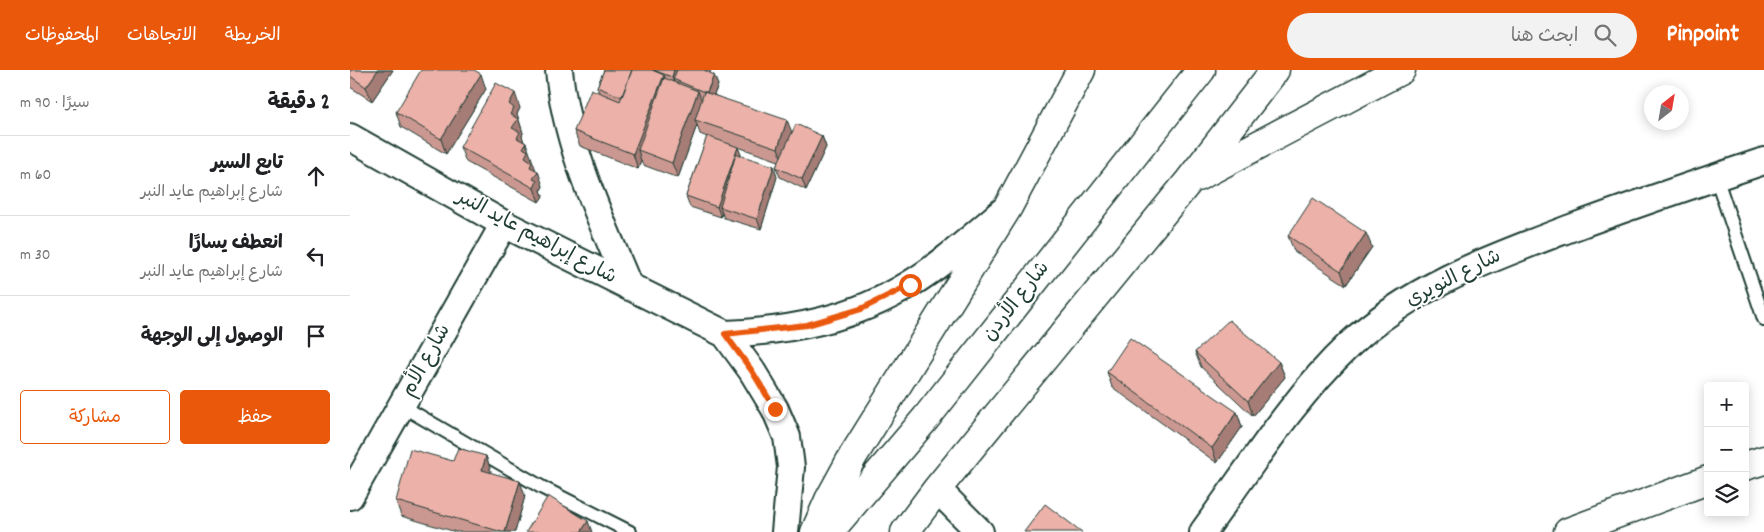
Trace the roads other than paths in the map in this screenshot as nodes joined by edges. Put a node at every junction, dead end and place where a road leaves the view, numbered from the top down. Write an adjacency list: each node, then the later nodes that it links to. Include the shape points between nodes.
1 (559, 70): 12 (street, via 562,99 581,168)
2 (1081, 70): 10 (main road)
3 (1202, 70): 24 (main road, شارع الأردن, via 926,418)
4 (1274, 70): 9 (main road)
5 (1401, 70): 9 (main road)
6 (350, 137): 11 (street, شارع إبراهيم عايد النبر)
7 (1764, 161): 8 (street, شارع النويري)
8 (1716, 177): 13 (lane); 27 (street, شارع النويري, via 1492,257 1411,297 1350,344 1300,399)
9 (1189, 181): 19 (main road)
10 (1008, 207): 14 (street, via 910,285 861,309 807,325); 23 (main road, via 853,456)
11 (504, 224): 12 (street, شارع إبراهيم عايد النبر); 15 (street, شارع الأم)
12 (629, 287): 14 (street, شارع إبراهيم عايد النبر)
13 (1764, 319)
14 (725, 334): 22 (street, شارع إبراهيم عايد النبر, via 775,409 787,437 791,467)
15 (402, 406): 20 (street, شارع الأم); 21 (lane, via 543,488)
16 (1764, 460): 17 (main road)
17 (1749, 465)
18 (1704, 481): 28 (main road)
19 (937, 489): 25 (main road); 26 (street)
20 (351, 494)
21 (630, 532)
22 (785, 532)
23 (816, 532)
24 (829, 532)
25 (905, 532)
26 (980, 532)
27 (1203, 532)
28 (1568, 532)

